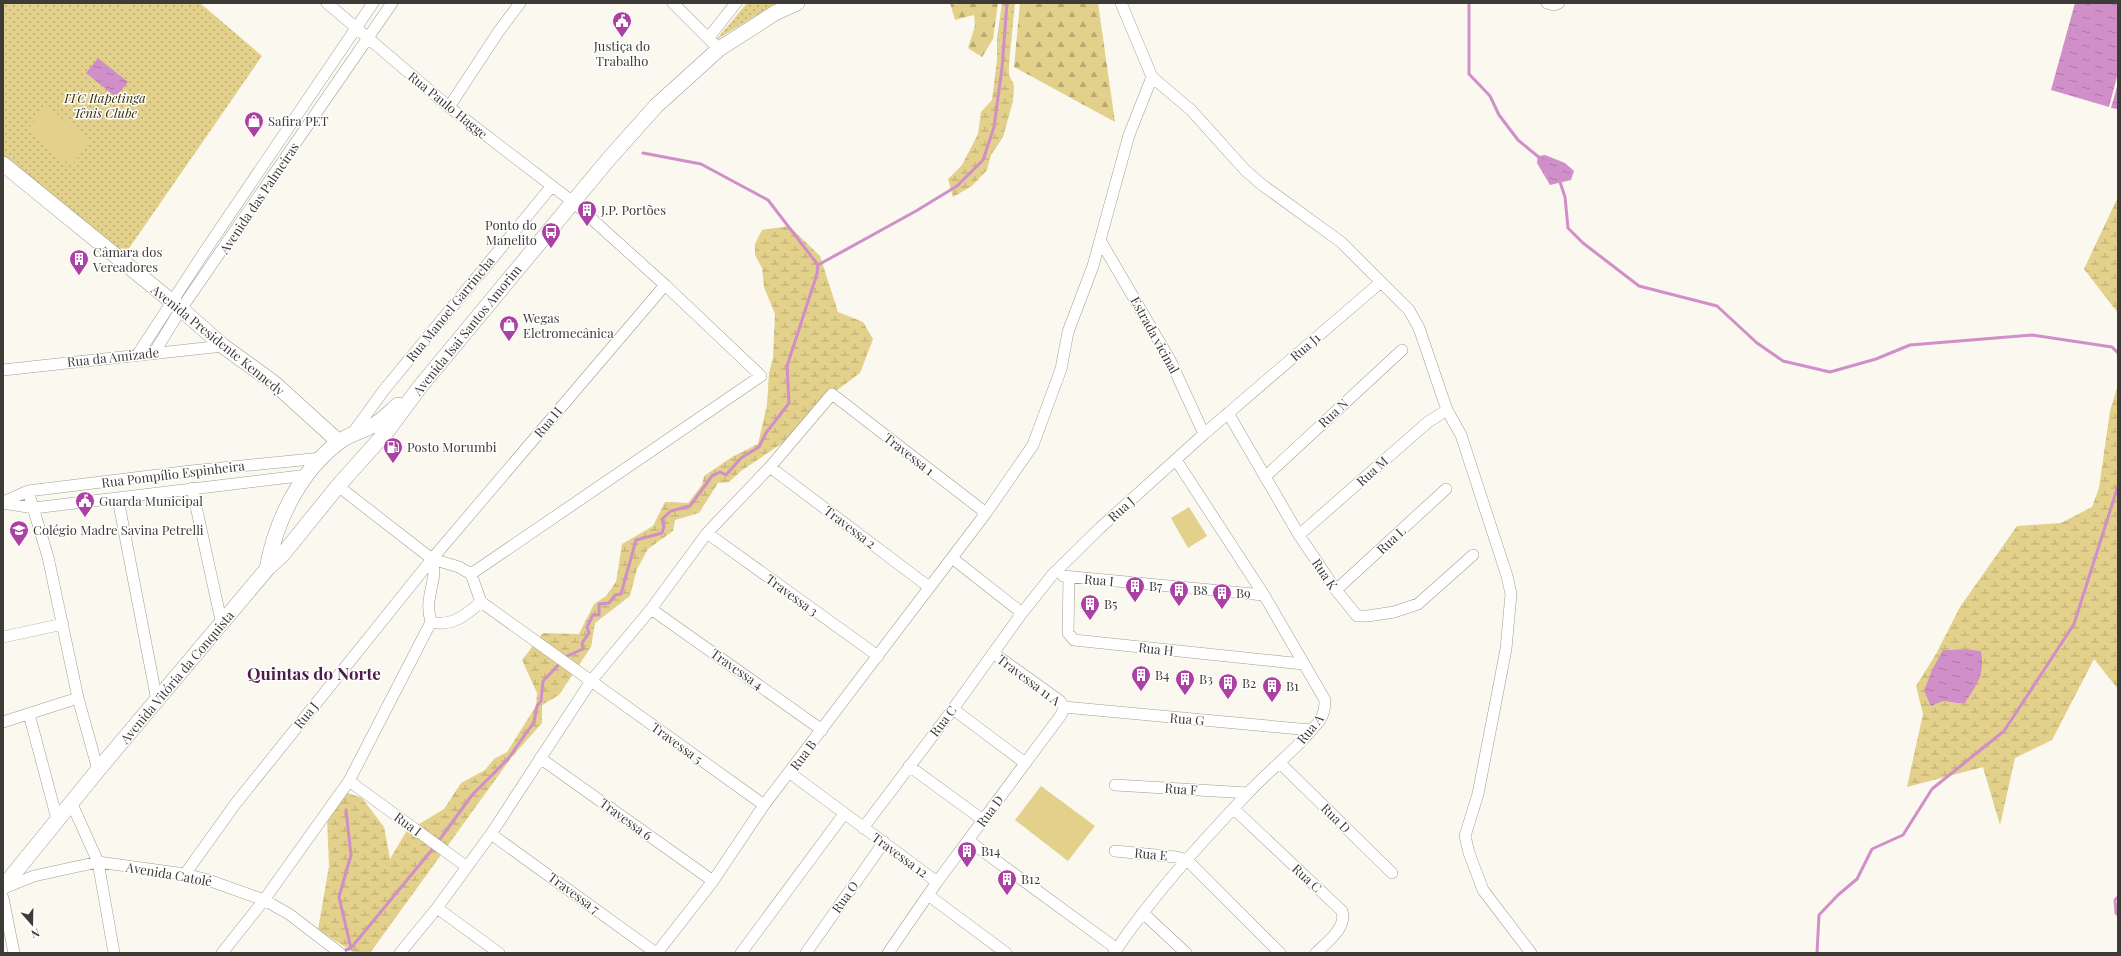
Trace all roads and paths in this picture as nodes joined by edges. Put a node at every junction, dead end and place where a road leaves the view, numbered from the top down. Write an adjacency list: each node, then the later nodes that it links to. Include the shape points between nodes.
1 (327, 3): 11 (street, Rua Paulo Hagge)
2 (373, 3): 11 (street, Avenida das Palmeiras)
3 (392, 3): 12 (street, Avenida das Palmeiras)
4 (520, 3): 16 (street)
5 (672, 3): 13 (street)
6 (736, 3): 13 (street)
7 (797, 3): 14 (main road, Avenida Isai Santos Amorim, via 775,13)
8 (1121, 3): 15 (street)
9 (1547, 3): 10 (street)
10 (1559, 3)
11 (356, 28): 12 (street, Rua Paulo Hagge); 23 (street, Avenida das Palmeiras)
12 (368, 37): 16 (street, Rua Paulo Hagge); 23 (street, Avenida das Palmeiras)
13 (709, 37): 14 (street)
14 (719, 49): 19 (main road, Avenida Isai Santos Amorim, via 656,106)
15 (1152, 77): 20 (street, Rua B, via 1128,140); 21 (street, via 1191,110 1245,170 1341,242)
16 (449, 106): 18 (street, Rua Paulo Hagge)
17 (3, 164): 23 (main road, Avenida Presidente Kennedy)
18 (551, 186): 19 (street, Rua Paulo Hagge); 33 (street, Rua Manoel Garrincha)
19 (573, 202): 22 (street); 29 (main road, Avenida Isai Santos Amorim)
20 (1100, 240): 32 (street, Estrada vicinal, via 1170,360); 48 (street, Rua B, via 1068,332 1061,369 1033,446)
21 (1381, 282): 30 (street, via 1409,310 1417,324); 31 (street, Rua J1)
22 (665, 284): 53 (street, Rua H); 55 (street, via 761,376)
23 (176, 306): 24 (main road, Avenida Presidente Kennedy); 26 (street, Avenida das Palmeiras); 27 (street, Avenida das Palmeiras)
24 (223, 346): 26 (street, Rua da Amizade); 33 (main road, Avenida Presidente Kennedy)
25 (1402, 350): 40 (street, Rua N)
26 (154, 353): 27 (street, Rua da Amizade)
27 (138, 354): 28 (street, Rua da Amizade)
28 (3, 370)
29 (419, 388): 33 (main road, via 374,425); 34 (main road, Avenida Isai Santos Amorim)
30 (1447, 410): 50 (street, Rua M, via 1428,422); 128 (street, via 1460,435 1511,594 1505,656 1478,794 1465,831 1466,842 1483,890)
31 (1228, 413): 32 (street, Rua J); 40 (street, Rua K)
32 (1204, 434): 36 (street, Rua J)
33 (346, 438): 34 (main road, Avenida Presidente Kennedy, via 355,442); 35 (main road)
34 (366, 456): 38 (main road, Avenida Isai Santos Amorim)
35 (322, 458): 39 (main road); 44 (street, Rua Pompílio Espinheira)
36 (1176, 460): 56 (street, Rua J); 60 (street, Rua A)
37 (770, 467): 48 (street, Travessa 1, via 832,394); 49 (street); 58 (street, Travessa 2)
38 (353, 470): 41 (main road, Avenida Vitória da Conquista)
39 (308, 475): 42 (street, Rua Pompílio Espinheira); 54 (main road, via 284,513 273,540)
40 (1265, 477): 50 (street, Rua K)
41 (338, 486): 53 (street); 54 (main road, Avenida Vitória da Conquista)
42 (192, 488): 45 (street, Rua Pompílio Espinheira); 66 (street)
43 (1446, 489): 59 (street, Rua L)
44 (28, 491): 46 (street, Rua Pompílio Espinheira); 47 (street)
45 (118, 498): 47 (street, Rua Pompílio Espinheira); 73 (street)
46 (3, 502): 47 (street, Rua Pompílio Espinheira)
47 (34, 508): 65 (street)
48 (986, 514): 52 (street, Rua B)
49 (707, 533): 62 (street); 69 (street, Travessa 3)
50 (1300, 535): 59 (street, Rua K)
51 (1473, 555): 59 (street, Rua K, via 1426,598 1407,609 1357,616)
52 (952, 558): 58 (street, Rua B); 63 (street)
53 (432, 559): 55 (street, via 459,567); 64 (street, via 435,570 428,601); 104 (street, Rua J, via 236,803)
54 (267, 569): 66 (main road, Avenida Vitória da Conquista)
55 (471, 574): 61 (street)
56 (1053, 574): 57 (street, Rua I); 63 (street, Rua J)
57 (1069, 577): 60 (street, Rua I); 70 (street, Rua H, via 1068,633 1074,640)
58 (929, 587): 69 (street, Rua B)
59 (1336, 590)
60 (1264, 595): 70 (street, Rua A)
61 (481, 602): 64 (street, via 468,614 454,621 440,624); 71 (street, Travessa 5)
62 (651, 609): 71 (street); 78 (street, Travessa 4)
63 (1022, 613): 68 (street, Rua C)
64 (431, 622): 86 (street)
65 (63, 624): 67 (street); 72 (street)
66 (222, 625): 73 (main road, Avenida Vitória da Conquista)
67 (3, 638)
68 (993, 653): 74 (street, Travessa 11 A, via 1060,701); 75 (street, Rua C)
69 (878, 656): 78 (street, Rua B)
70 (1303, 664): 79 (street, Rua A, via 1325,700 1323,716)
71 (591, 681): 80 (street); 90 (street, Travessa 5)
72 (78, 698): 76 (street); 84 (street)
73 (157, 701): 84 (main road, Avenida Vitória da Conquista)
74 (1064, 707): 79 (street, Rua G); 81 (street, Rua D, via 1061,715)
75 (953, 708): 81 (street); 83 (street, Rua C)
76 (29, 714): 77 (street); 93 (street)
77 (3, 722)
78 (822, 730): 85 (street, Rua B)
79 (1311, 730): 82 (street, Rua A)
80 (540, 758): 96 (street); 105 (street, Travessa 6)
81 (1025, 763): 94 (street, Rua D)
82 (1280, 763): 88 (street, Rua A); 103 (street, Rua D)
83 (910, 766): 94 (street); 95 (street, Rua C)
84 (98, 770): 89 (main road, Avenida Vitória da Conquista)
85 (790, 773): 90 (street, Rua B); 92 (street, Travessa 12)
86 (349, 781): 102 (street, Rua I); 110 (street)
87 (1115, 785): 88 (street, Rua F)
88 (1248, 793): 91 (street, Rua A)
89 (71, 802): 93 (main road, Avenida Vitória da Conquista); 101 (street)
90 (764, 805): 105 (street, Rua B)
91 (1234, 809): 100 (street, Rua A); 127 (street, Rua C, via 1342,911 1342,925)
92 (844, 814): 95 (street, Travessa 12); 121 (street)
93 (58, 819): 107 (main road, Avenida Vitória da Conquista)
94 (983, 820): 97 (street, Rua D)
95 (863, 828): 98 (street, Travessa 12)
96 (491, 834): 102 (street); 120 (street, Travessa 7)
97 (969, 841): 106 (street, Rua D); 113 (street)
98 (884, 842): 106 (street, Travessa 12); 122 (street, Rua O)
99 (1115, 851): 100 (street, Rua E)
100 (1187, 860): 112 (street, Rua A); 126 (street)
101 (98, 862): 104 (street, Avenida Catolé); 107 (street, via 34,876); 115 (street)
102 (467, 867): 111 (street)
103 (1392, 873)
104 (184, 874): 110 (street, Avenida Catolé)
105 (713, 882): 120 (street, Rua B)
106 (937, 882): 108 (street, Rua D)
107 (3, 888)
108 (928, 895): 123 (street, Rua D); 124 (street)
109 (3, 898): 114 (street)
110 (264, 900): 116 (street); 117 (street, Avenida Catolé, via 289,914)
111 (437, 908): 118 (street); 119 (street)
112 (1143, 913): 113 (street, Rua A); 125 (street)
113 (1115, 951)
114 (14, 953)
115 (114, 953)
116 (222, 953)
117 (340, 953)
118 (400, 953)
119 (499, 953)
120 (657, 953)
121 (741, 953)
122 (806, 953)
123 (888, 953)
124 (1006, 953)
125 (1186, 953)
126 (1280, 953)
127 (1316, 953)
128 (1531, 953)

